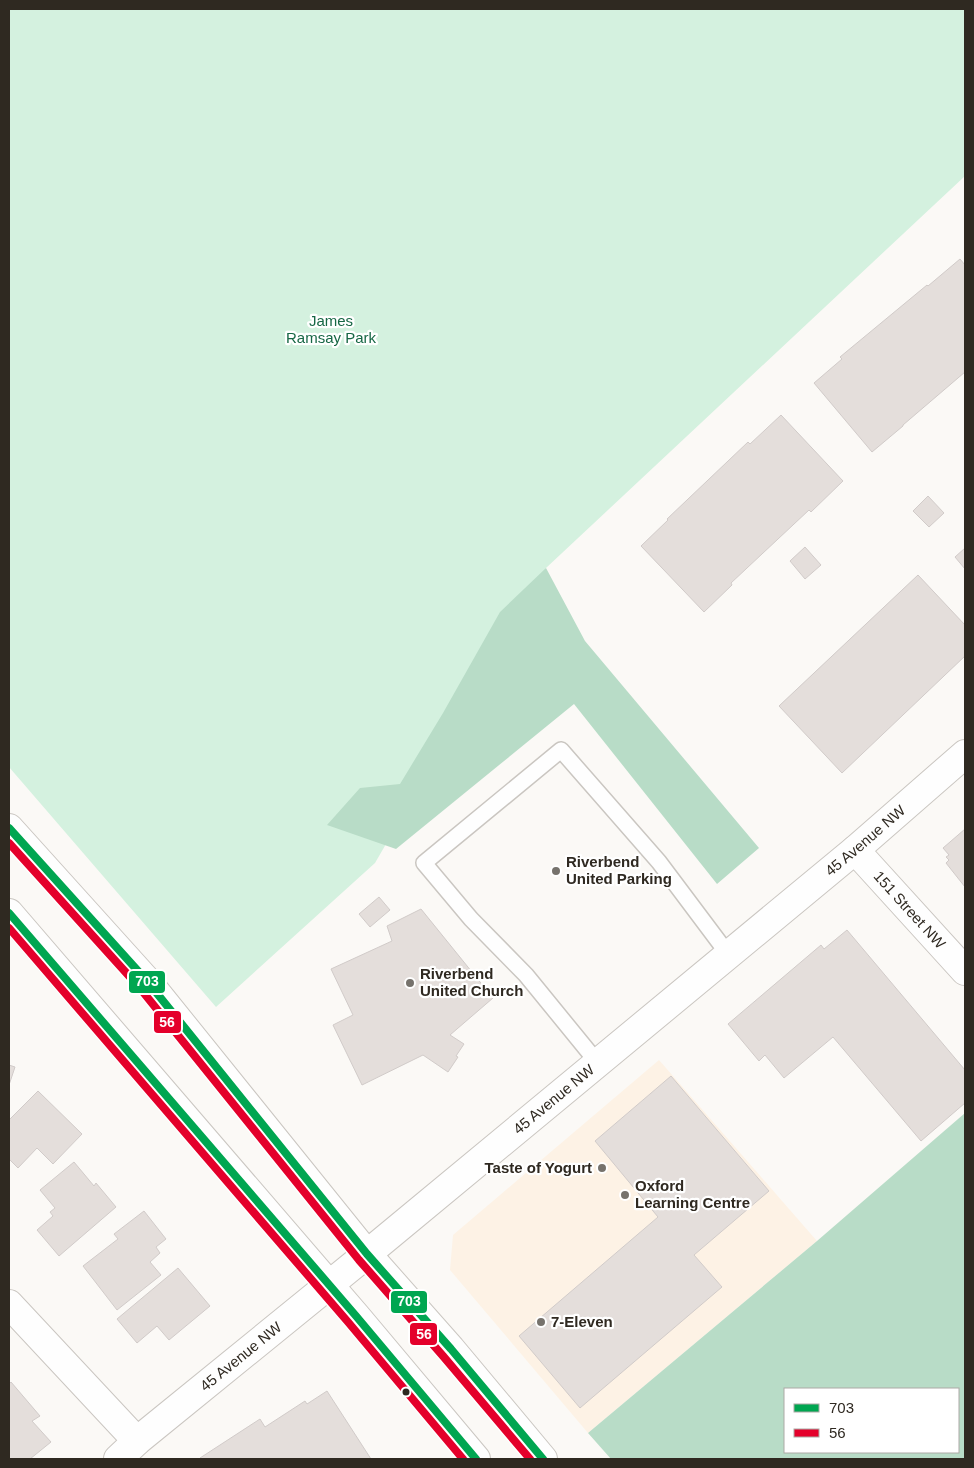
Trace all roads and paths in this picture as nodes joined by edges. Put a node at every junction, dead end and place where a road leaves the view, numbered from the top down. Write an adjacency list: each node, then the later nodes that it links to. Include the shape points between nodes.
1 (965, 754): 3 (street, 45 Avenue NW)
2 (9, 828): 8 (street, via 147,981)
3 (855, 850): 5 (street, 45 Avenue NW); 6 (street, 151 Street NW)
4 (9, 913): 9 (street)
5 (728, 954): 7 (street, 45 Avenue NW); 7 (lane, via 659,862 560,750 424,863 471,919 526,975)
6 (965, 972)
7 (597, 1062): 8 (street, 45 Avenue NW)
8 (367, 1254): 9 (street, 45 Avenue NW); 13 (street)
9 (328, 1285): 11 (street, 45 Avenue NW); 12 (street)
10 (9, 1304): 11 (street, 45 Avenue NW)
11 (128, 1450)
12 (476, 1459)
13 (544, 1459)

